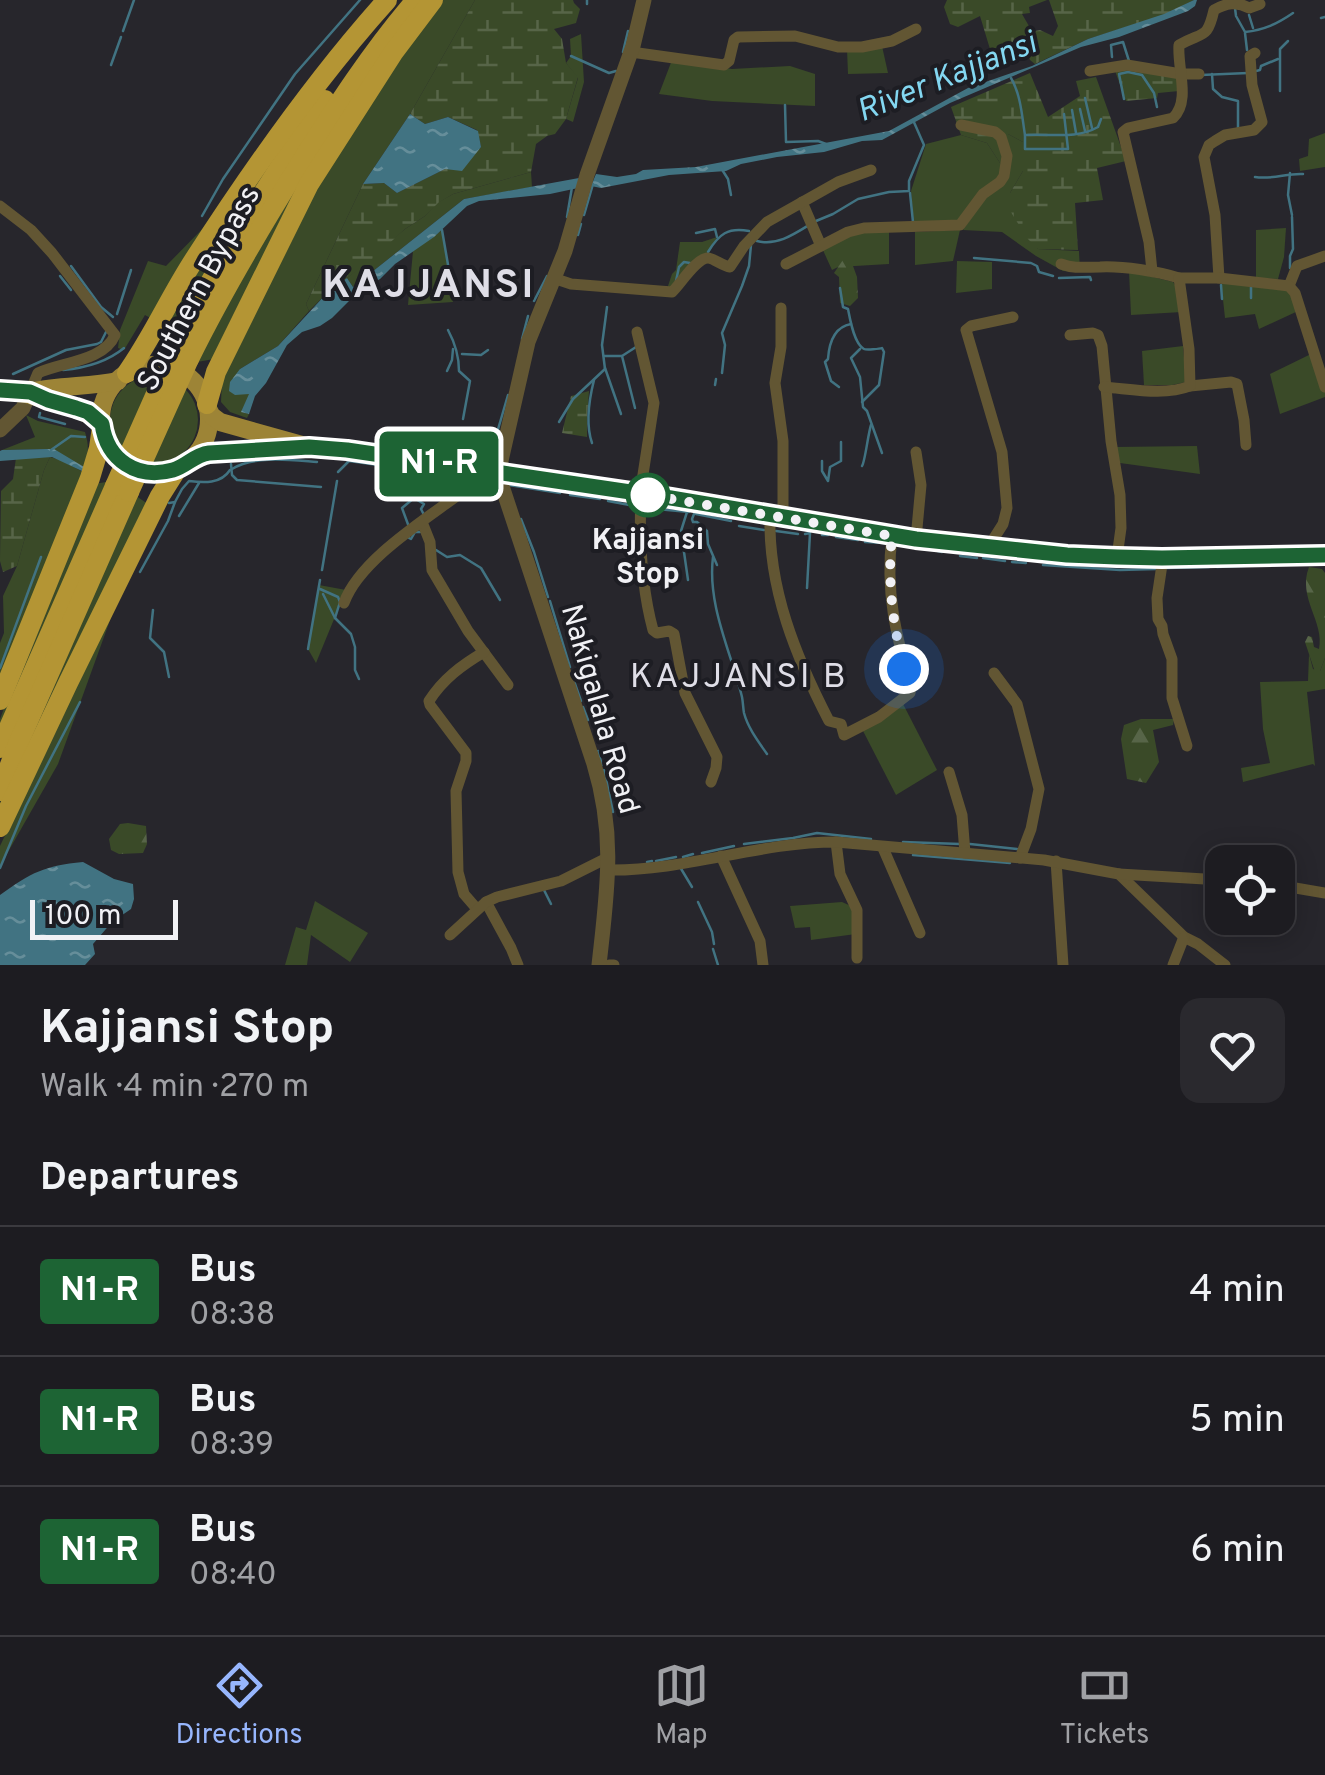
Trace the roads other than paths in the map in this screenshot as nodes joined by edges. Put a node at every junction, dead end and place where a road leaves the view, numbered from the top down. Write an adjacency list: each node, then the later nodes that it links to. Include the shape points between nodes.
1 (388, 0): 31 (highway, via 271,148)
2 (401, 0): 30 (highway, Southern Bypass, via 275,172 195,308)
3 (416, 0): 30 (highway, Southern Bypass, via 332,113)
4 (433, 0): 37 (highway, via 309,184 216,372)
5 (644, 0): 8 (street)
6 (1260, 4): 11 (street, via 1214,10 1205,34 1179,44)
7 (916, 29): 8 (street, via 862,47 795,36 738,38 724,66)
8 (631, 52): 22 (street)
9 (1255, 53): 24 (street, via 1251,77 1262,122 1215,141 1204,157)
10 (1090, 71): 11 (street, via 1127,65)
11 (1181, 74): 12 (street); 21 (street, via 1178,114 1122,132)
12 (1199, 74)
13 (961, 125): 17 (street, via 995,132 1007,156 1000,182 960,225 864,228)
14 (871, 170): 15 (street)
15 (802, 202): 17 (street); 22 (street, via 767,222 730,267 704,259 672,292)
16 (0, 206): 36 (street, via 52,252 116,335 94,354 38,373)
17 (821, 246): 19 (street)
18 (1325, 256): 25 (street, via 1297,266)
19 (786, 264)
20 (1060, 264): 21 (street)
21 (1152, 272): 23 (street)
22 (554, 278): 46 (street, via 528,342)
23 (1179, 278): 24 (street); 32 (street)
24 (1219, 278): 25 (street)
25 (1289, 286): 34 (street)
26 (781, 308): 49 (street, via 775,383 783,442)
27 (1013, 317): 53 (street, via 966,330 1002,452 1007,508)
28 (637, 332): 48 (street, via 654,404)
29 (1070, 335): 33 (street, via 1098,335)
30 (182, 355): 47 (highway, Southern Bypass, bridge)
31 (122, 377): 36 (main road); 37 (main road, via 142,367 178,370); 38 (main road, via 105,398)
32 (1190, 386): 33 (street); 40 (street, via 1237,384)
33 (1104, 388): 55 (street, via 1120,494)
34 (1325, 388)
35 (0, 390): 36 (main road)
36 (30, 392): 38 (main road, via 88,412); 39 (street)
37 (207, 406): 41 (main road, via 220,422); 43 (main road, via 208,427)
38 (102, 425): 44 (main road, via 114,456 126,465); 61 (highway, via 90,478)
39 (0, 430)
40 (1246, 445)
41 (309, 447): 43 (main road); 45 (main road)
42 (916, 452): 52 (street)
43 (196, 455): 44 (main road)
44 (177, 469): 67 (highway)
45 (473, 469): 46 (main road); 50 (street, via 458,495)
46 (498, 474): 48 (main road); 74 (street, Nakigalala Road, via 600,782)
47 (122, 489): 63 (highway, Southern Bypass); 66 (highway, Southern Bypass)
48 (641, 494): 49 (main road); 65 (street, via 648,610 653,630 674,634 685,693 717,756)
49 (776, 516): 51 (main road); 51 (street, via 769,538 774,579 799,656 830,721 841,724 844,735 910,694 893,618)
50 (422, 522): 57 (street, via 370,565); 58 (street, via 432,570)
51 (892, 536): 52 (main road)
52 (916, 539): 53 (main road)
53 (989, 546): 55 (main road)
54 (1325, 555): 56 (main road)
55 (1117, 557): 56 (main road)
56 (1162, 558): 62 (street, via 1158,620 1172,658 1172,698)
57 (344, 603)
58 (484, 652): 60 (street); 79 (street, via 458,668 430,701 466,753 456,792 458,872 464,894)
59 (994, 673): 72 (street, via 1018,704 1039,790)
60 (508, 685)
61 (0, 700)
62 (1187, 746)
63 (0, 748)
64 (949, 772): 70 (street)
65 (711, 782)
66 (0, 792)
67 (0, 827)
68 (836, 842): 69 (street); 71 (street); 83 (street, via 840,874 857,910)
69 (884, 848): 70 (street); 80 (street)
70 (965, 853): 72 (street)
71 (721, 856): 74 (street, via 645,868); 86 (street, via 760,941)
72 (1020, 858): 73 (street)
73 (1056, 861): 75 (street); 87 (street)
74 (609, 863): 79 (street); 85 (street, Nakigalala Road)
75 (1119, 874): 76 (street); 82 (street)
76 (1205, 879)
77 (1295, 889): 78 (street)
78 (1325, 893)
79 (481, 906): 81 (street); 84 (street)
80 (920, 932)
81 (450, 934)
82 (1184, 937): 88 (street); 89 (street)
83 (857, 958)
84 (518, 965)
85 (599, 965)
86 (763, 965)
87 (1063, 965)
88 (1174, 965)
89 (1225, 965)

